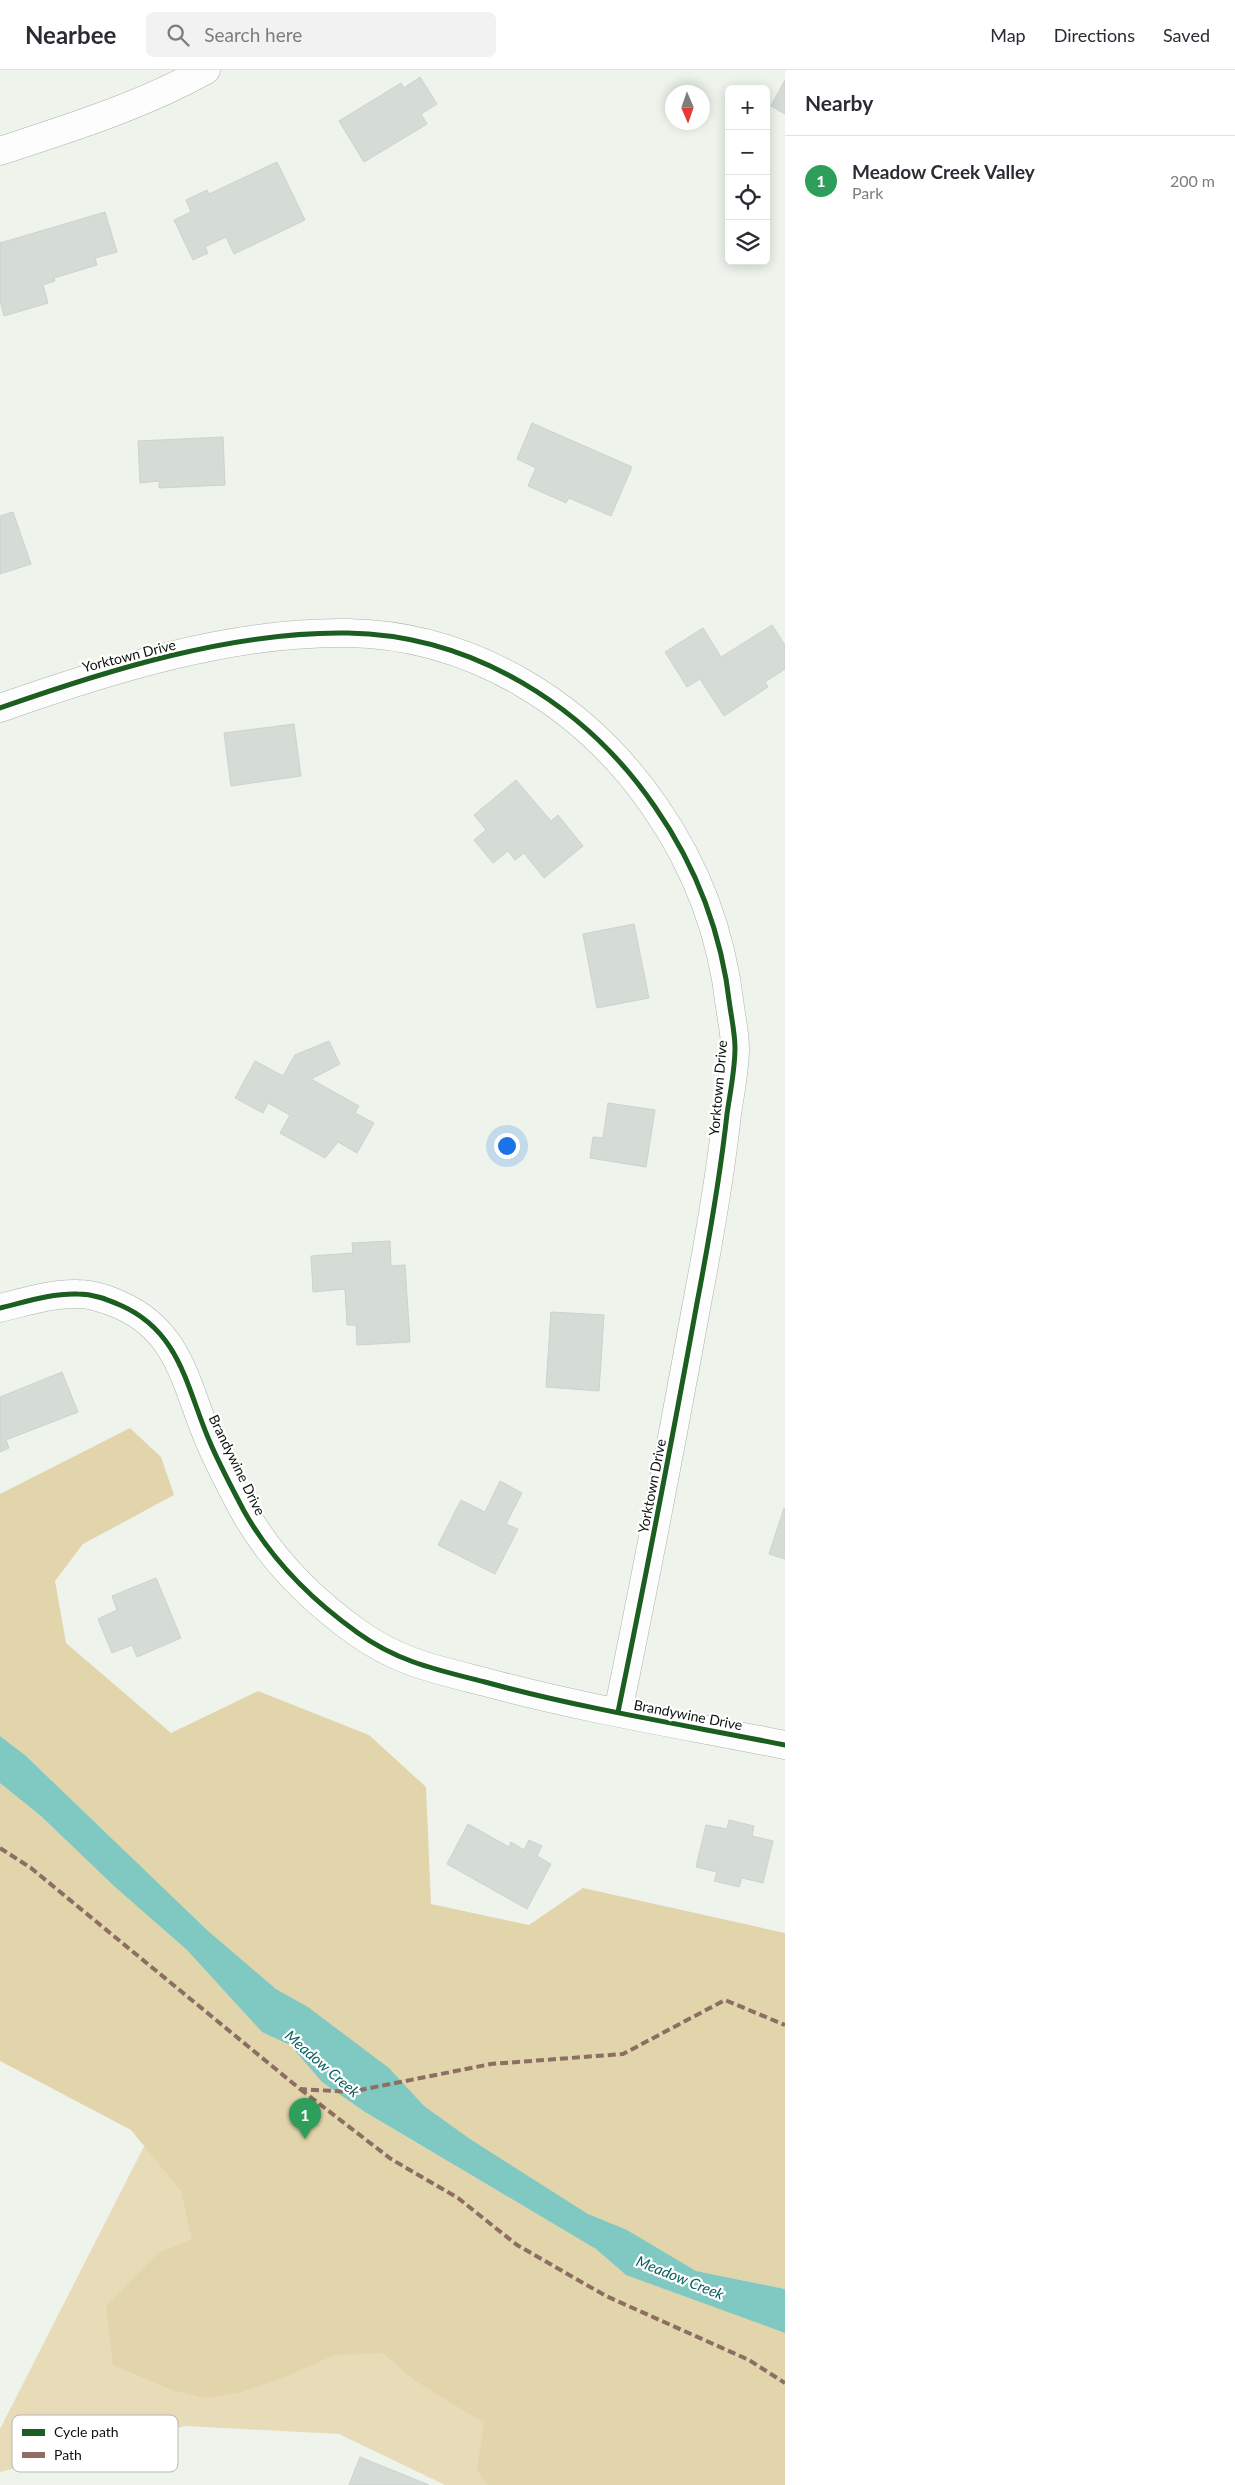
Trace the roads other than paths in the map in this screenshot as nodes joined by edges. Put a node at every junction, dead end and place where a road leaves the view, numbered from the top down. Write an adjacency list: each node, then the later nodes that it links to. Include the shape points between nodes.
1 (206, 70): 2 (street, via 179,85 95,120)
2 (0, 151)
3 (0, 708): 5 (street, Yorktown Drive, via 74,682 174,655 255,640 308,633 353,633 409,640 463,654 504,672 553,701 596,736 629,771 670,828 698,883 715,928 727,976 735,1048 719,1182 656,1526)
4 (0, 1308): 5 (street, Brandywine Drive, via 52,1296 78,1294 102,1297 136,1312 160,1332 178,1357 210,1441 245,1513 277,1559 315,1600 359,1634 408,1661 536,1696)
5 (618, 1712): 6 (street, Brandywine Drive)
6 (785, 1745)

